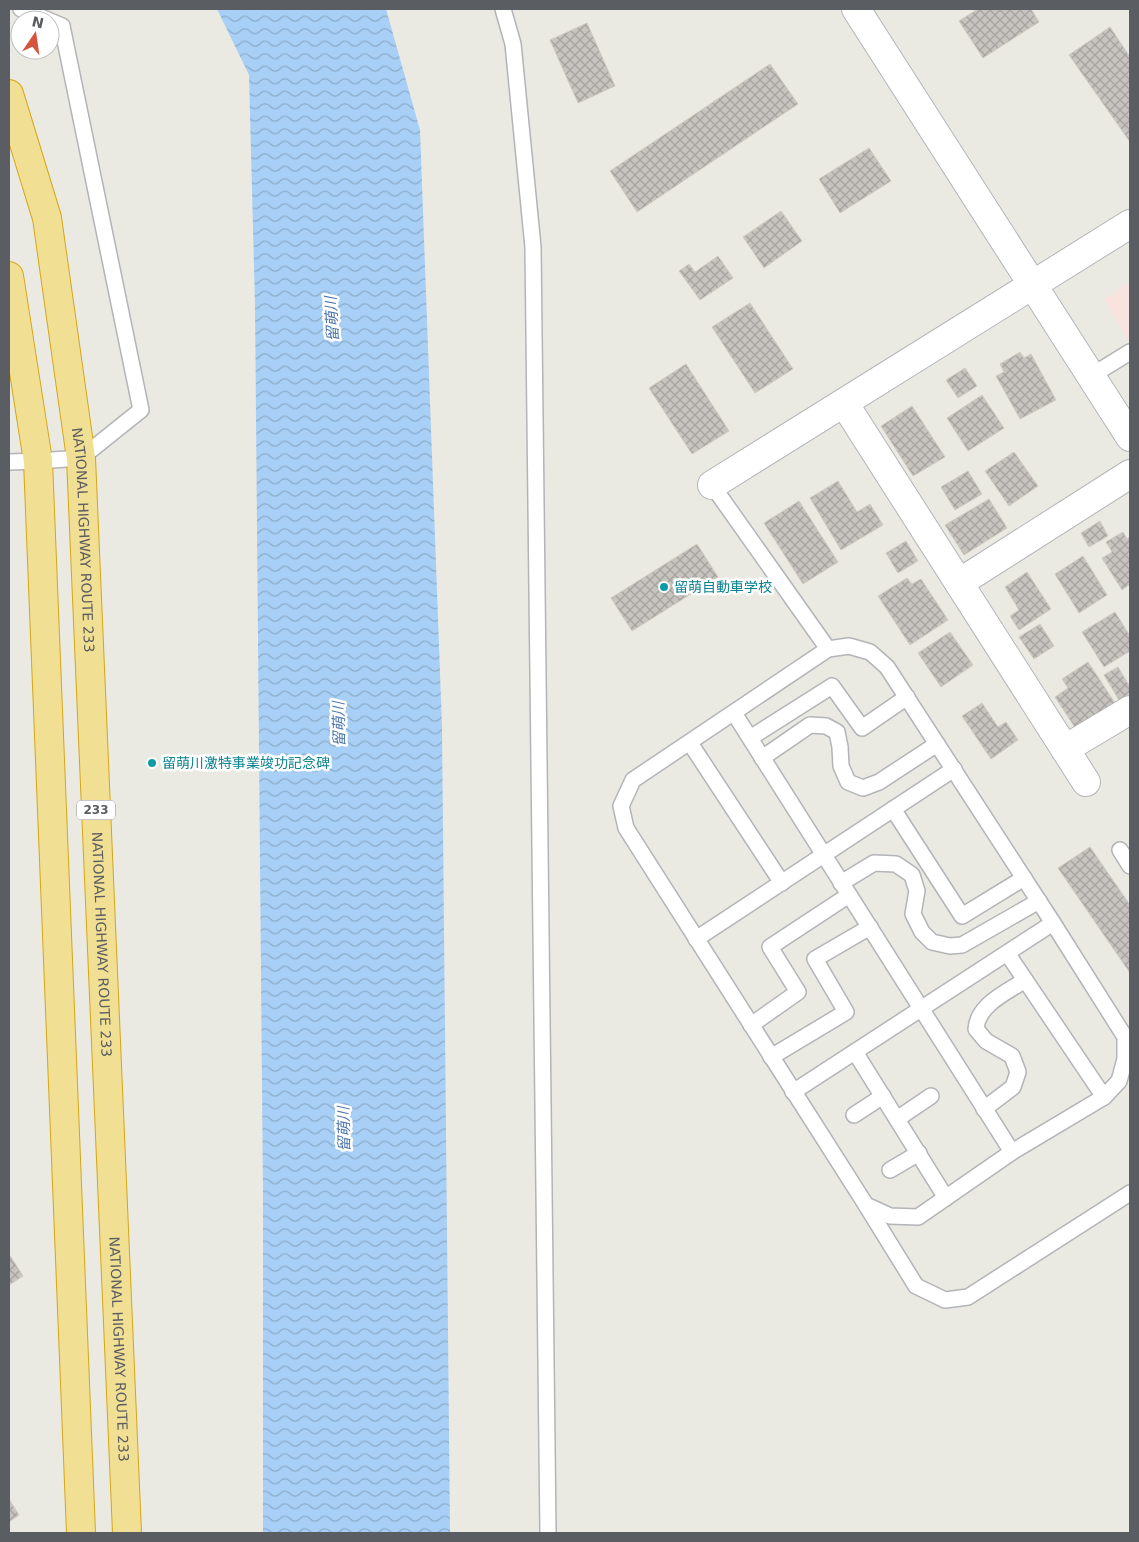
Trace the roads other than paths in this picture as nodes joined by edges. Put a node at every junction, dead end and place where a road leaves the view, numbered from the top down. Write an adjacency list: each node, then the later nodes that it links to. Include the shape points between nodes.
1 (503, 9): 62 (lane, via 513,44 533,247)
2 (856, 9): 7 (street)
3 (60, 25): 12 (lane, via 141,410)
4 (9, 94): 12 (highway, NATIONAL HIGHWAY ROUTE 233 / 233, via 47,218)
5 (1130, 224): 7 (street)
6 (9, 276): 13 (highway)
7 (1033, 286): 9 (street); 10 (street)
8 (1130, 352): 9 (lane)
9 (1091, 376): 11 (street)
10 (844, 403): 16 (street); 17 (street)
11 (1130, 437)
12 (81, 458): 13 (lane); 61 (highway, NATIONAL HIGHWAY ROUTE 233 / 233)
13 (38, 461): 14 (lane); 60 (highway)
14 (9, 462)
15 (1130, 474): 17 (street)
16 (712, 485): 18 (lane)
17 (959, 583): 25 (street)
18 (828, 649): 19 (lane, via 849,646 870,652 887,667); 21 (lane)
19 (907, 697): 22 (lane, via 862,728 832,686); 24 (lane)
20 (1130, 710): 25 (street)
21 (734, 713): 22 (lane); 23 (lane)
22 (750, 738): 26 (lane)
23 (690, 742): 34 (lane); 39 (lane, via 633,780 621,806 626,828)
24 (937, 744): 26 (lane, via 879,782 863,788 848,782 841,766 837,732 826,726 810,725); 27 (lane)
25 (1065, 749): 28 (street)
26 (762, 758): 31 (lane)
27 (954, 769): 29 (lane); 33 (lane)
28 (1086, 782)
29 (893, 809): 31 (lane); 33 (lane, via 962,916)
30 (1120, 850): 32 (lane)
31 (824, 855): 34 (lane); 35 (lane)
32 (1130, 866)
33 (1024, 878): 36 (lane)
34 (782, 883): 39 (lane)
35 (845, 889): 36 (lane, via 874,863 896,864 912,875 917,891 913,914 922,932 932,942 950,946 962,945); 38 (lane); 43 (lane, via 770,947 798,992)
36 (1039, 901): 37 (lane)
37 (1053, 923): 40 (lane); 44 (lane)
38 (870, 927): 42 (lane); 46 (lane, via 814,959 846,1012)
39 (696, 940): 43 (lane)
40 (1007, 953): 41 (lane); 42 (lane)
41 (1025, 980): 50 (lane); 51 (lane, via 988,1004 977,1018 976,1029 986,1041 1012,1056 1018,1072 1013,1087)
42 (922, 1009): 45 (lane); 51 (lane)
43 (751, 1025): 46 (lane)
44 (1128, 1042): 50 (lane, via 1119,1081)
45 (855, 1052): 47 (lane); 48 (lane)
46 (771, 1057): 47 (lane)
47 (793, 1092): 59 (lane)
48 (883, 1096): 52 (lane); 53 (lane)
49 (931, 1096): 53 (lane)
50 (1104, 1097): 54 (lane)
51 (984, 1109): 54 (lane)
52 (854, 1115)
53 (897, 1119): 55 (lane)
54 (1012, 1152): 58 (lane)
55 (919, 1153): 56 (lane); 58 (lane)
56 (890, 1170)
57 (1130, 1193): 59 (lane, via 968,1297 944,1300 916,1286)
58 (946, 1198): 59 (lane, via 918,1217 890,1216)
59 (866, 1206)
60 (81, 1533)
61 (127, 1533)
62 (548, 1533)

